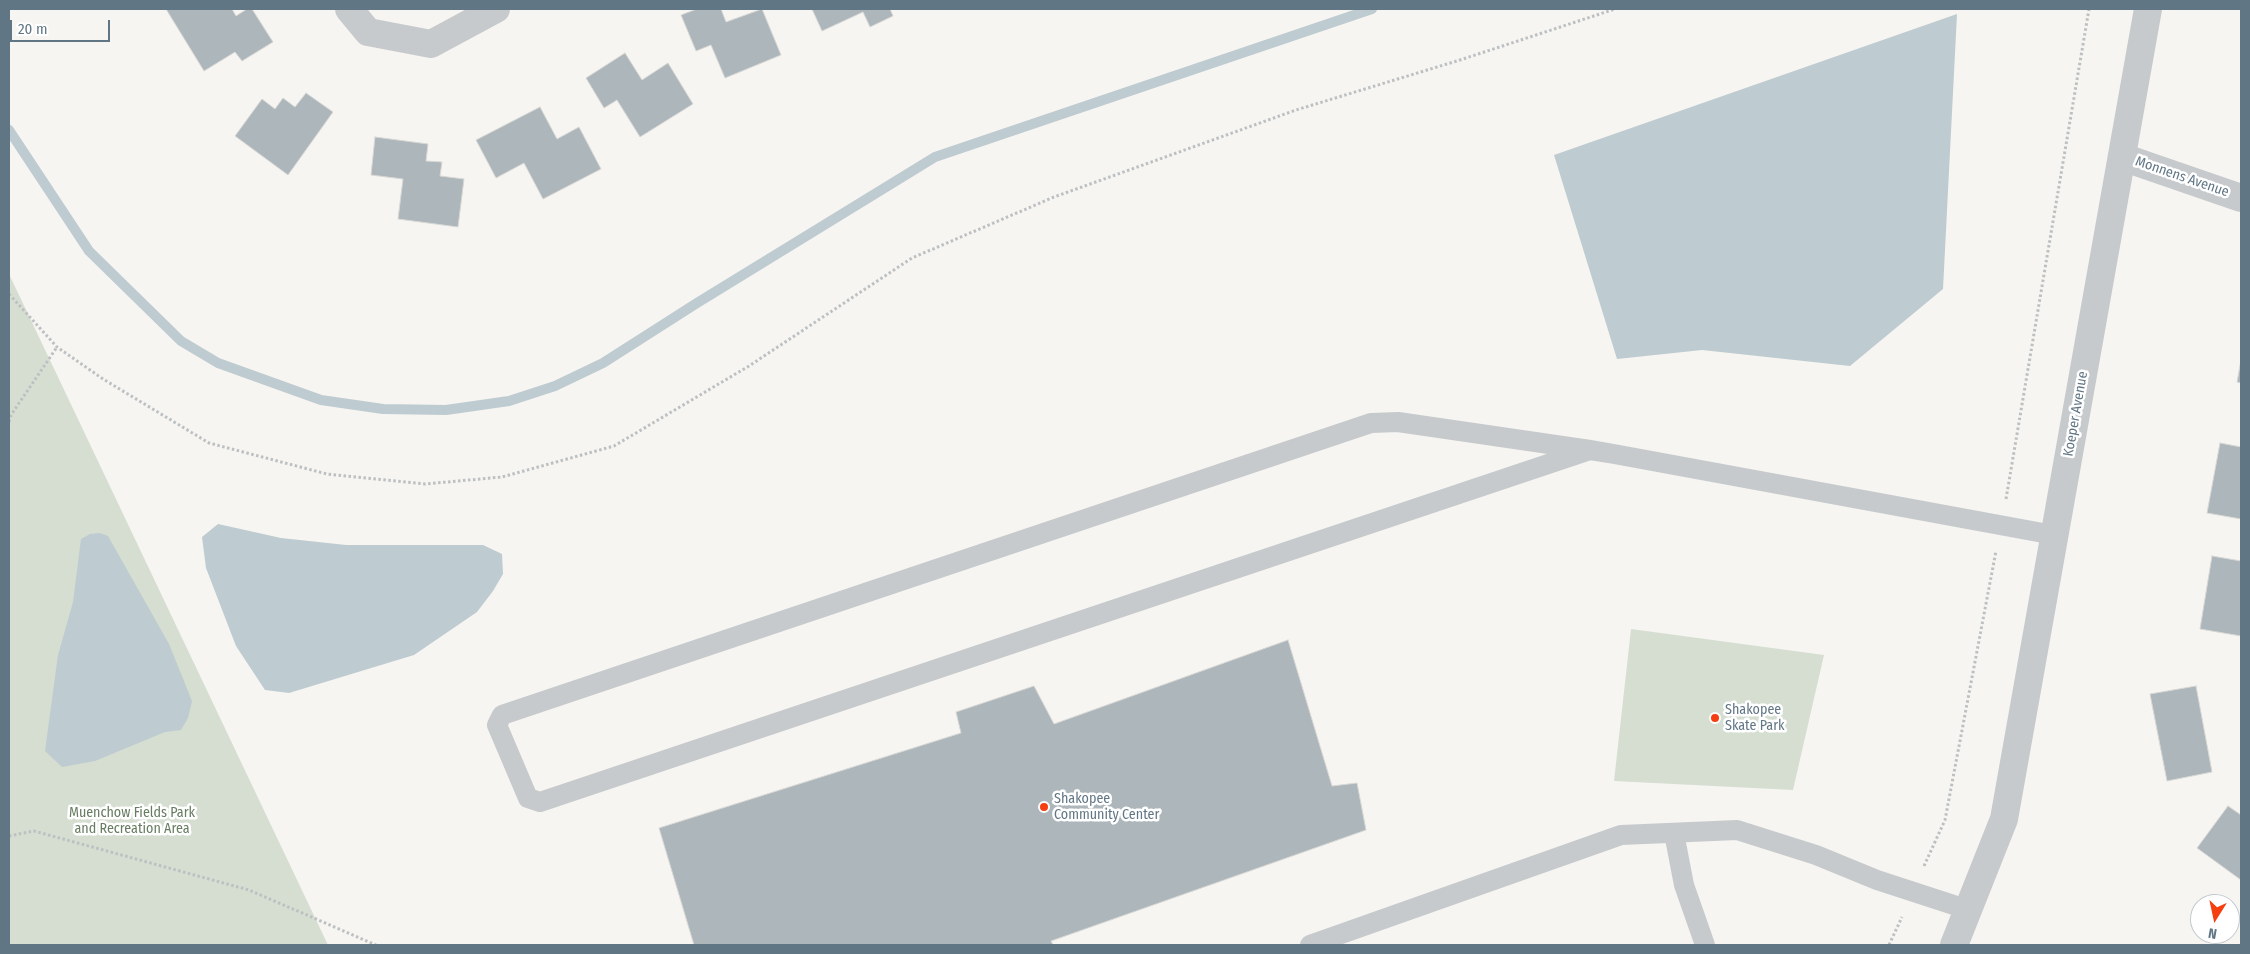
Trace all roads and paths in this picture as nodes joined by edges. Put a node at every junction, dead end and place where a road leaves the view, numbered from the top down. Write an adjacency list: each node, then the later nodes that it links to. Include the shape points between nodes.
1 (349, 9): 2 (street, via 368,32 431,44)
2 (496, 9)
3 (1615, 9): 9 (path, via 1296,110 1054,197 912,258 749,366 614,446 502,477 425,484 327,474 209,443)
4 (2090, 9): 12 (path)
5 (2148, 9): 6 (street, Koeper Avenue)
6 (2122, 157): 7 (street, Monnens Avenue); 13 (street, Koeper Avenue)
7 (2241, 198)
8 (9, 294): 9 (path)
9 (57, 347): 10 (path, via 11,414)
10 (9, 422)
11 (1590, 450): 11 (lane, via 1398,422 1371,423 502,715 497,726 528,798 540,802); 12 (lane)
12 (2001, 525): 13 (lane); 16 (path, via 1945,820)
13 (2054, 535): 17 (street, Koeper Avenue, via 2004,819)
14 (1674, 833): 16 (lane, via 1737,830 1816,855); 19 (lane, via 1621,835); 20 (lane, via 1684,885)
15 (9, 836): 18 (path, via 34,831 249,890)
16 (1913, 892): 17 (lane); 21 (path)
17 (1969, 910): 22 (street, Koeper Avenue)
18 (376, 945)
19 (1310, 945)
20 (1705, 945)
21 (1889, 945)
22 (1954, 945)

